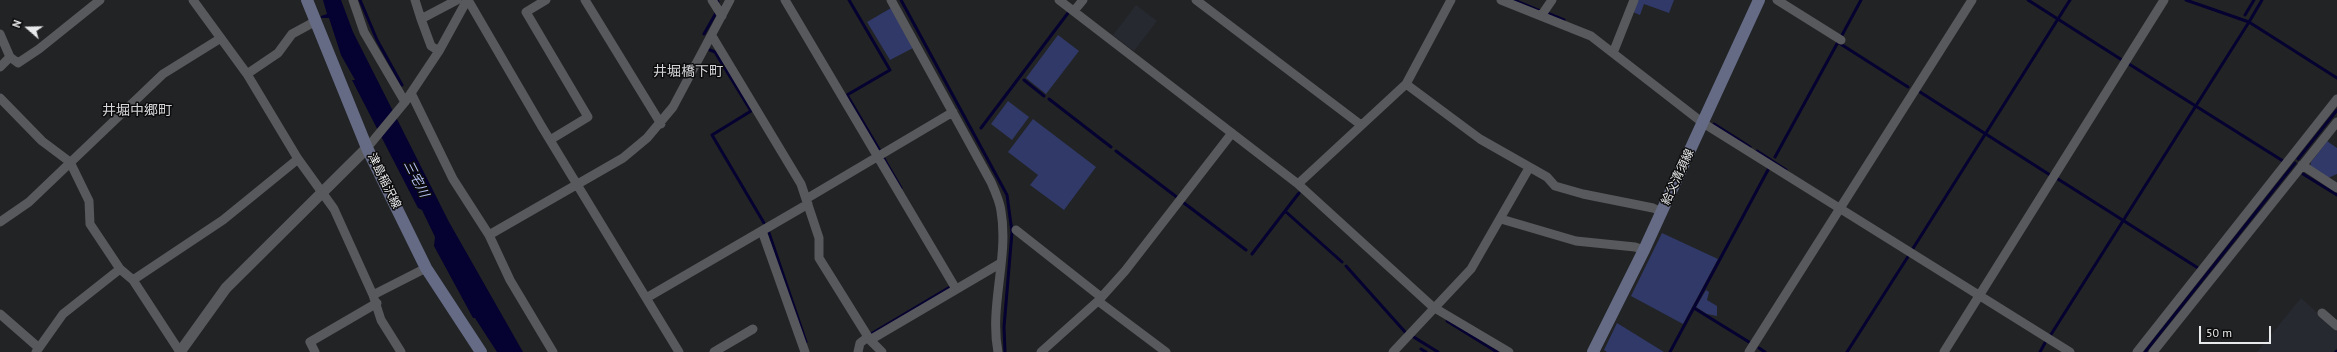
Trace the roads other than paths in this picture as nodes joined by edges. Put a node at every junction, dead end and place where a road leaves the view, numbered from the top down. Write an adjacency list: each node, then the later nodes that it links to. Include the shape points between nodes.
1 (100, 0): 36 (street, via 18,63)
2 (193, 0): 32 (street)
3 (307, 0): 29 (main road, 津島稲沢線)
4 (352, 0): 43 (street, via 364,32)
5 (415, 0): 28 (street)
6 (457, 0): 28 (street)
7 (468, 0): 34 (street); 50 (street)
8 (546, 0): 50 (street, via 526,12 588,117)
9 (585, 0): 47 (street)
10 (712, 0): 25 (street)
11 (721, 0): 25 (street)
12 (785, 0): 52 (street)
13 (891, 0): 44 (street)
14 (1059, 0): 26 (street)
15 (1083, 0): 26 (street)
16 (1196, 0): 48 (street)
17 (1451, 0): 39 (street)
18 (1501, 0): 27 (street)
19 (1552, 0): 27 (street)
20 (1634, 0): 35 (street)
21 (1759, 0): 46 (main road, 給父清須線)
22 (1777, 0): 33 (street)
23 (1972, 0): 62 (street)
24 (2164, 0): 75 (street)
25 (726, 8): 31 (street)
26 (1074, 11): 49 (street)
27 (1541, 16): 35 (street, via 1590,36)
28 (421, 19): 34 (street, via 431,46)
29 (316, 21): 38 (street, via 292,34 278,53); 51 (main road, 津島稲沢線)
30 (0, 34): 36 (street)
31 (712, 36): 47 (street); 61 (street, via 801,184)
32 (221, 38): 38 (street); 54 (street, via 163,74)
33 (1841, 40)
34 (439, 50): 40 (street)
35 (1613, 53): 46 (street)
36 (10, 57): 37 (street)
37 (0, 66)
38 (247, 74): 53 (street)
39 (1406, 84): 48 (street); 56 (street, via 1480,139)
40 (411, 93): 43 (street); 68 (street, via 453,178)
41 (2337, 99): 105 (street)
42 (2, 102): 54 (street, via 42,141)
43 (404, 103): 51 (street)
44 (953, 112): 52 (street); 70 (street, via 991,182 1001,210)
45 (2337, 122): 55 (street)
46 (1703, 123): 62 (street); 63 (main road, 給父清須線)
47 (661, 124): 58 (street, via 635,150)
48 (1361, 126): 57 (street)
49 (1232, 133): 57 (street); 78 (street, via 1130,265)
50 (550, 140): 58 (street)
51 (367, 148): 60 (street); 71 (main road, 津島稲沢線)
52 (879, 157): 61 (street); 74 (street)
53 (298, 159): 60 (street); 73 (street, via 223,220)
54 (70, 162): 64 (street, via 19,211); 72 (street, via 89,201 90,224)
55 (2302, 165): 59 (street); 106 (street)
56 (1529, 168): 63 (street, via 1547,177 1555,186); 65 (street)
57 (1298, 184): 79 (street)
58 (578, 185): 68 (street); 76 (street)
59 (2337, 188)
60 (323, 191): 77 (street, via 347,234); 86 (street, via 226,288)
61 (807, 202): 67 (street); 84 (street, via 819,238 819,258)
62 (1840, 208): 75 (street); 102 (street)
63 (1662, 212): 69 (main road, 給父清須線)
64 (2, 217)
65 (1501, 219): 69 (street, via 1576,242); 79 (street, via 1471,269)
66 (1016, 230): 78 (street)
67 (762, 231): 76 (street); 93 (street)
68 (489, 236): 90 (street, via 510,280)
69 (1644, 250): 101 (main road, 給父清須線)
70 (1001, 263): 74 (street); 96 (street, via 997,316)
71 (426, 268): 77 (street); 89 (main road, 津島稲沢線)
72 (120, 269): 73 (street); 85 (street, via 63,314)
73 (133, 280): 86 (street)
74 (956, 289): 84 (street)
75 (1980, 296): 103 (street); 104 (street)
76 (648, 298): 91 (street)
77 (375, 299): 87 (street, via 310,342); 88 (street, via 381,320)
78 (1100, 299): 97 (street); 98 (street)
79 (1433, 307): 99 (street); 100 (street)
80 (2322, 312): 82 (street)
81 (0, 314): 85 (street)
82 (2337, 326)
83 (753, 329): 92 (street)
84 (869, 338): 94 (street, via 860,342); 95 (street)
85 (37, 350)
86 (180, 352)
87 (315, 352)
88 (401, 352)
89 (481, 352)
90 (553, 352)
91 (680, 352)
92 (714, 352)
93 (805, 352)
94 (858, 352)
95 (882, 352)
96 (998, 352)
97 (1040, 352)
98 (1166, 352)
99 (1393, 352)
100 (1508, 352)
101 (1593, 352)
102 (1749, 352)
103 (1944, 352)
104 (2070, 352)
105 (2137, 352)
106 (2153, 352)

